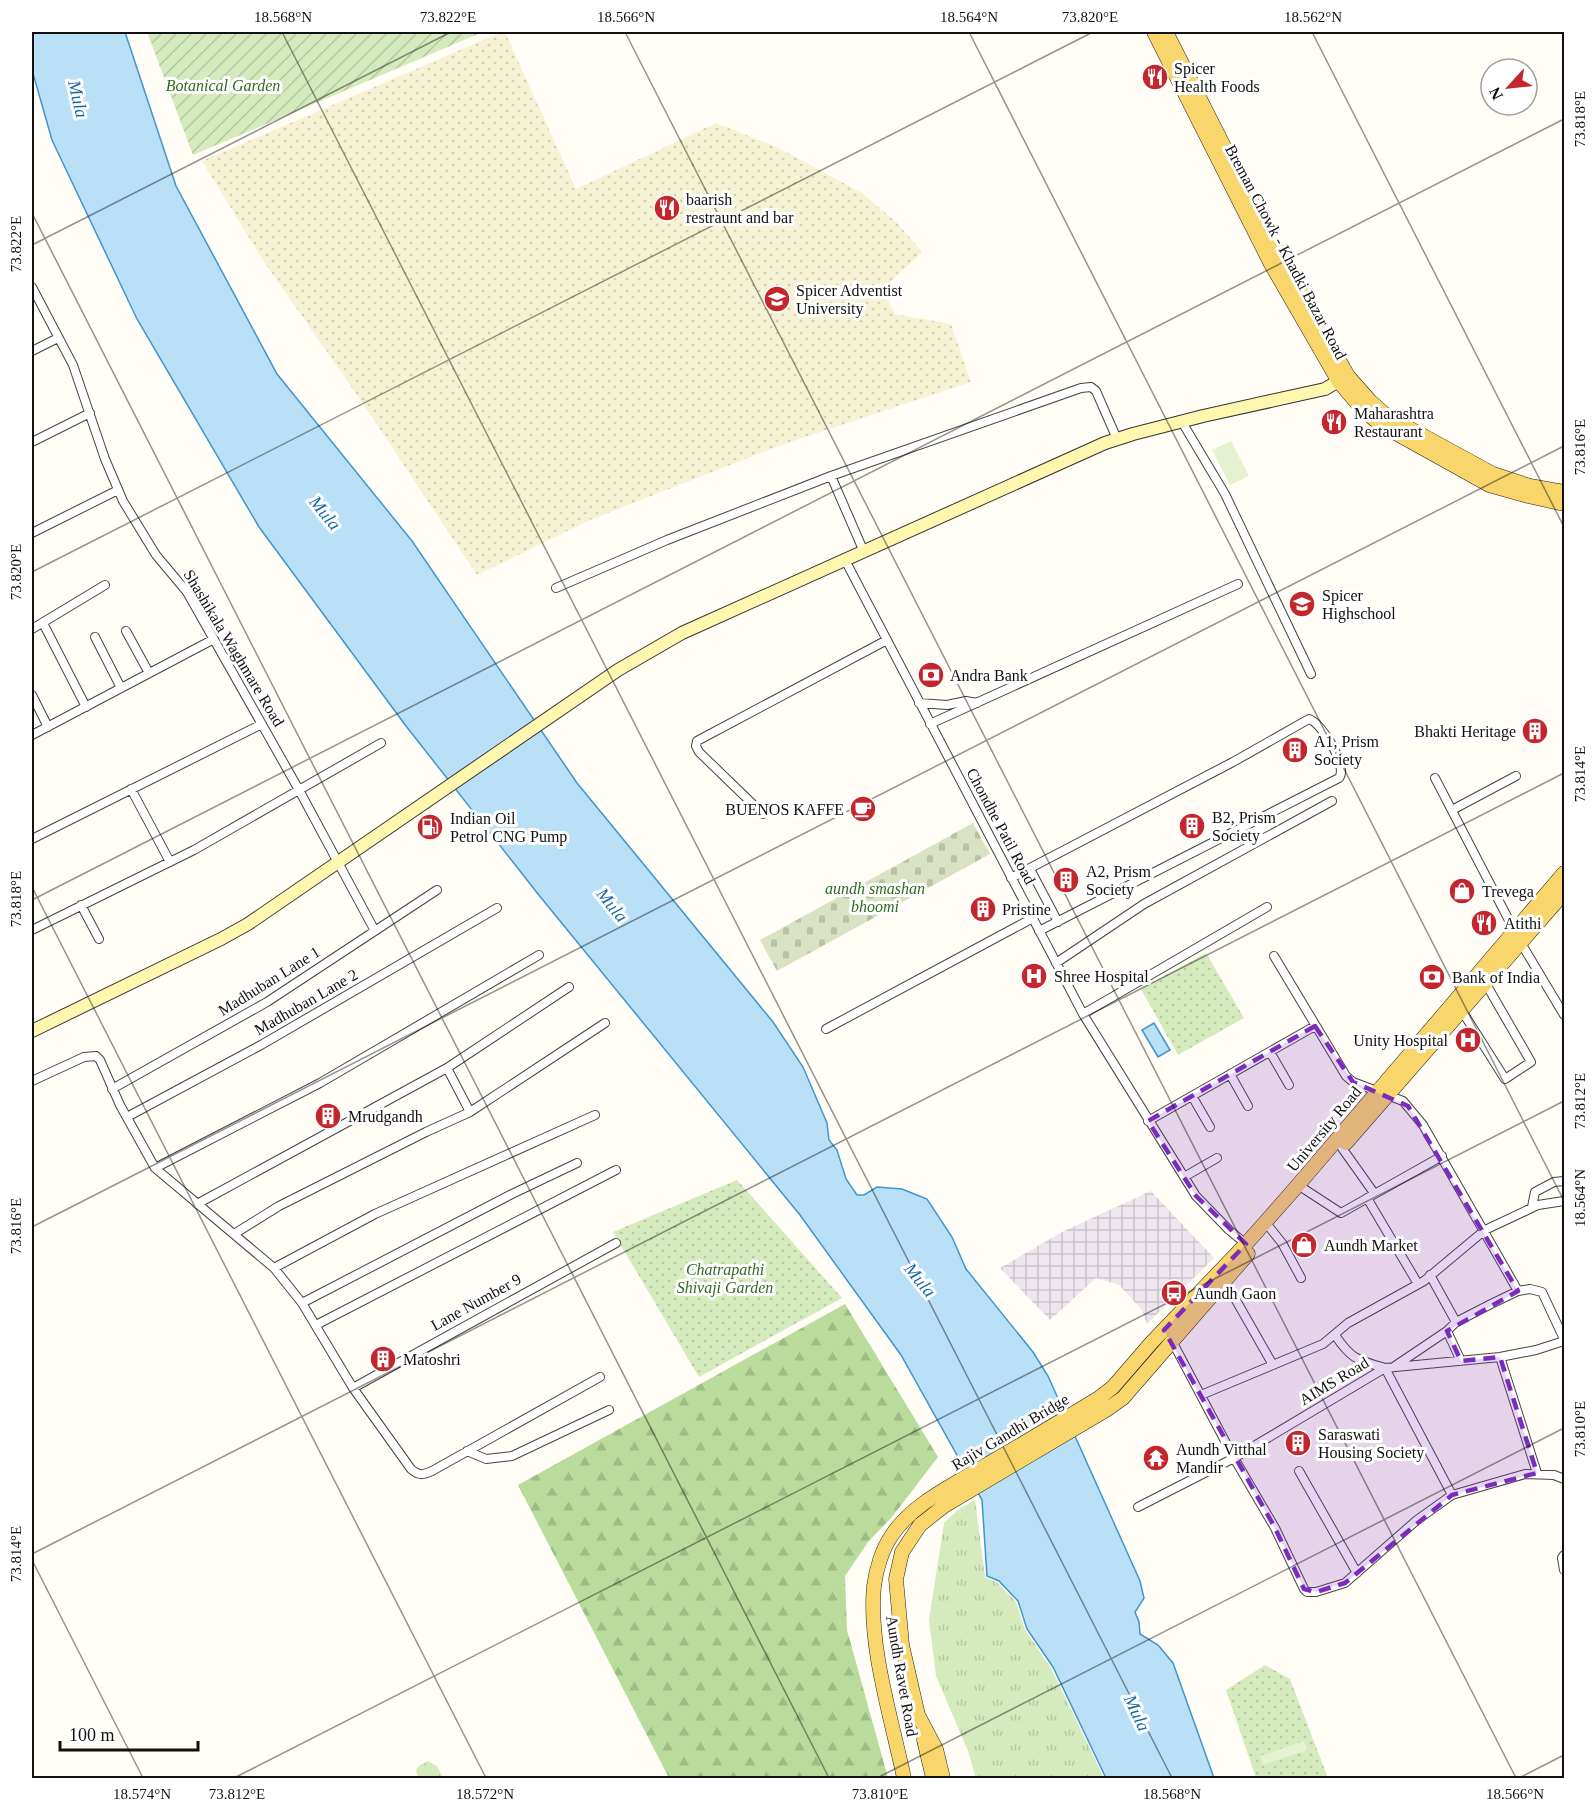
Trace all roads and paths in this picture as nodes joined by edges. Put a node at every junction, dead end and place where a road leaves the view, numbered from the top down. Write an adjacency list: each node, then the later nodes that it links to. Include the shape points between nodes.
1 (1154, 32): 6 (main road, Breman Chowk - Khadki Bazar Road, via 1271,264)
2 (1166, 32): 6 (main road, Breman Chowk - Khadki Bazar Road)
3 (32, 287): 4 (street, Shashikala Waghmare Road)
4 (58, 338): 5 (street); 7 (street, Shashikala Waghmare Road, via 77,374)
5 (32, 351)
6 (1343, 379): 8 (street, via 1326,389); 12 (main road, Breman Chowk - Khadki Bazar Road, via 1387,416)
7 (90, 413): 10 (street); 13 (street, Shashikala Waghmare Road)
8 (1182, 422): 9 (street); 29 (street, via 1225,494)
9 (1117, 439): 11 (street, via 1096,391 1081,388); 17 (street)
10 (32, 442)
11 (831, 476): 17 (street); 21 (street)
12 (1491, 480): 14 (main road, Breman Chowk - Khadki Bazar Road); 15 (main road, Breman Chowk - Khadki Bazar Road, via 1528,496)
13 (118, 490): 16 (street); 26 (street, Shashikala Waghmare Road, via 138,528 187,592)
14 (1564, 492)
15 (1564, 504)
16 (32, 533)
17 (864, 552): 18 (street)
18 (845, 560): 27 (street, Chondhe Patil Road); 49 (street, via 666,642 618,670)
19 (1238, 584): 33 (street)
20 (105, 585): 22 (street)
21 (556, 588)
22 (43, 623): 23 (street); 34 (street)
23 (32, 629)
24 (126, 631): 28 (street)
25 (95, 637): 30 (street)
26 (213, 639): 28 (street); 35 (street, Shashikala Waghmare Road)
27 (887, 640): 32 (street, Chondhe Patil Road); 46 (street, via 697,741 698,751)
28 (149, 673): 30 (street)
29 (1311, 674)
30 (121, 688): 34 (street)
31 (32, 695): 37 (street)
32 (919, 703): 33 (street); 36 (street, Chondhe Patil Road)
33 (977, 703): 36 (street)
34 (86, 706): 37 (street)
35 (262, 724): 42 (street); 43 (street, Shashikala Waghmare Road)
36 (930, 724): 52 (street, Chondhe Patil Road)
37 (48, 727): 38 (street)
38 (32, 735)
39 (381, 743): 43 (street)
40 (1516, 776): 45 (street)
41 (1435, 778): 45 (street)
42 (131, 789): 47 (street); 48 (street)
43 (299, 790): 48 (street); 49 (street, Shashikala Waghmare Road)
44 (1332, 801): 68 (street, via 1144,904)
45 (1452, 810): 61 (street)
46 (763, 814)
47 (32, 839)
48 (170, 862): 55 (street)
49 (337, 862): 62 (street, Shashikala Waghmare Road); 77 (street, via 221,939)
50 (1030, 869): 52 (street); 59 (street); 59 (street, via 1309,719 1320,725 1331,744 1342,767 1338,778)
51 (1564, 873): 61 (main road, University Road)
52 (1011, 878): 58 (street, Chondhe Patil Road)
53 (437, 890): 62 (street, Madhuban Lane 1)
54 (1564, 893): 65 (main road, University Road)
55 (81, 905): 60 (street); 64 (street)
56 (1267, 907): 72 (street)
57 (497, 908): 89 (street, Madhuban Lane 2, via 271,1040)
58 (1033, 918): 63 (street, Chondhe Patil Road); 76 (street)
59 (1058, 922): 63 (street)
60 (32, 930)
61 (1514, 930): 84 (main road, University Road)
62 (375, 931): 83 (street, Madhuban Lane 1, via 267,1002)
63 (1039, 931): 68 (street, Chondhe Patil Road)
64 (99, 939)
65 (1521, 943): 69 (main road, University Road); 73 (street)
66 (539, 955): 96 (street, via 321,1083)
67 (1274, 956): 75 (street)
68 (1056, 963): 72 (street, Chondhe Patil Road)
69 (1486, 984): 71 (main road, University Road); 71 (street, via 1531,1062 1505,1079)
70 (569, 987): 79 (street)
71 (1462, 1011): 84 (main road, University Road)
72 (1083, 1014): 90 (street, Chondhe Patil Road)
73 (1564, 1015)
74 (605, 1023): 87 (street)
75 (1316, 1026): 78 (street); 84 (street, via 1346,1076)
76 (826, 1029)
77 (32, 1030)
78 (1270, 1052): 80 (street); 82 (street)
79 (447, 1068): 87 (street); 103 (street)
80 (1230, 1074): 85 (street); 86 (street)
81 (32, 1081): 83 (street, via 90,1055 100,1060)
82 (1289, 1085)
83 (112, 1089): 89 (street)
84 (1384, 1092): 92 (main road, University Road); 93 (street, via 1408,1106); 100 (main road, University Road)
85 (1192, 1096): 90 (street); 91 (street)
86 (1248, 1106)
87 (471, 1112): 107 (street, via 279,1206)
88 (595, 1115): 110 (street, via 375,1214)
89 (127, 1117): 96 (street)
90 (1148, 1121): 98 (street, Chondhe Patil Road)
91 (1210, 1127)
92 (1342, 1148): 100 (main road, University Road); 101 (street)
93 (1442, 1156): 101 (street); 106 (street)
94 (1217, 1158): 98 (street)
95 (577, 1163): 116 (street)
96 (155, 1168): 103 (street)
97 (616, 1170): 118 (street)
98 (1184, 1177): 109 (street, Chondhe Patil Road, via 1203,1204)
99 (1564, 1181): 104 (street, via 1535,1192)
100 (1301, 1187): 101 (street, via 1341,1213); 105 (main road, University Road); 109 (main road, University Road)
101 (1371, 1196): 114 (street)
102 (1564, 1201): 104 (street)
103 (197, 1204): 107 (street)
104 (1532, 1207): 106 (street)
105 (1270, 1228): 112 (street); 113 (main road, University Road)
106 (1485, 1230): 111 (street); 115 (street)
107 (234, 1234): 110 (street)
108 (616, 1244): 128 (street, Lane Number 9)
109 (1246, 1244): 121 (main road, University Road)
110 (274, 1268): 116 (street)
111 (1430, 1275): 114 (street); 117 (street)
112 (1301, 1278)
113 (1225, 1281): 121 (main road, University Road); 125 (street)
114 (1418, 1284): 120 (street, via 1348,1323)
115 (1518, 1291): 117 (street); 122 (street, via 1542,1292)
116 (302, 1303): 118 (street)
117 (1456, 1322): 119 (street)
118 (315, 1326): 128 (street)
119 (1447, 1331): 124 (street); 126 (street)
120 (1335, 1335): 125 (street); 126 (street, via 1347,1353 1360,1361)
121 (1168, 1336): 129 (street); 130 (main road, University Road, via 1123,1398)
122 (1564, 1340): 123 (street, AIMS Road)
123 (1500, 1357): 124 (street, AIMS Road); 135 (street)
124 (1461, 1361): 126 (street, AIMS Road)
125 (1273, 1365): 129 (street)
126 (1389, 1368): 133 (street, AIMS Road); 137 (street)
127 (600, 1377): 132 (street)
128 (353, 1389): 132 (street, via 417,1474)
129 (1201, 1395): 133 (street)
130 (1103, 1404): 138 (main road, Rajiv Gandhi Bridge)
131 (609, 1410): 132 (street, via 512,1456 486,1459)
132 (466, 1451)
133 (1234, 1458): 139 (street, AIMS Road); 142 (street, via 1275,1528 1304,1589 1316,1592 1345,1583)
134 (1299, 1471): 142 (street)
135 (1537, 1473): 136 (street); 137 (street)
136 (1564, 1479)
137 (1452, 1495): 142 (street)
138 (941, 1500): 143 (main road, Aundh Ravet Road, via 902,1552 896,1579 902,1645); 144 (main road, Aundh Ravet Road, via 909,1515 891,1535 874,1585 876,1647)
139 (1138, 1507)
140 (1564, 1555): 141 (street)
141 (1564, 1570)
142 (1357, 1573)
143 (918, 1714): 145 (main road); 146 (main road, Aundh Ravet Road, via 936,1749)
144 (904, 1779)
145 (933, 1779)
146 (943, 1779)

